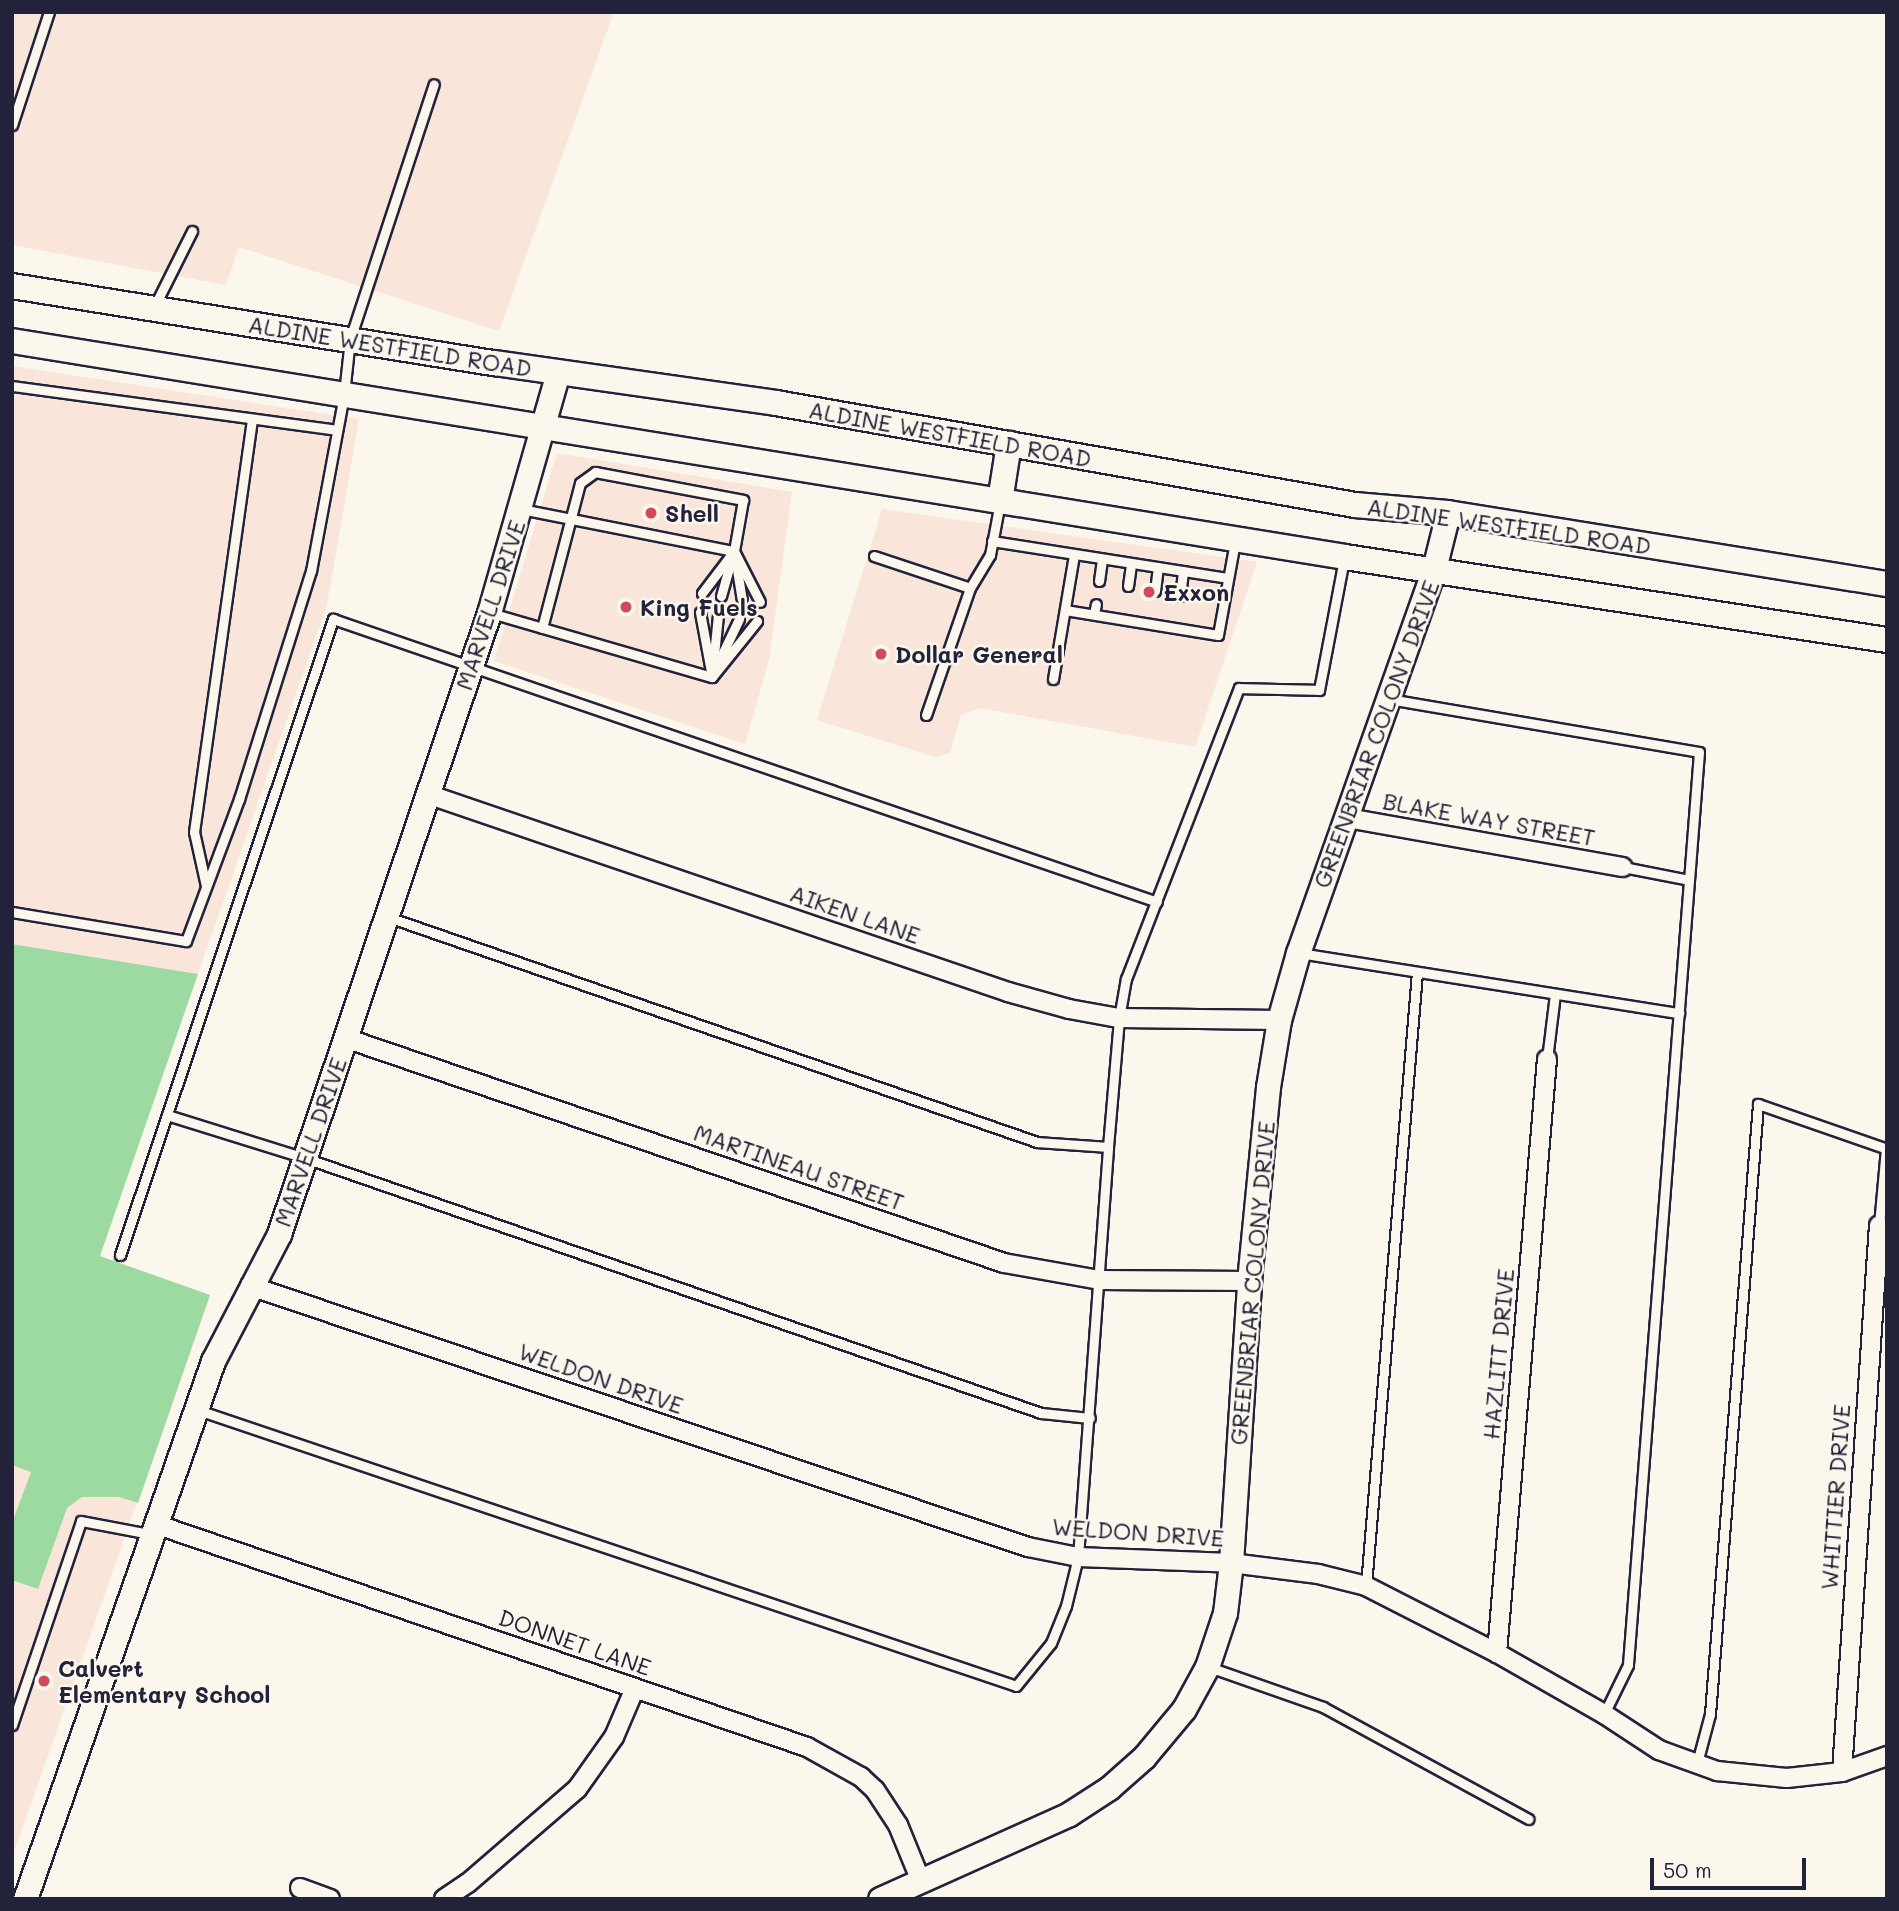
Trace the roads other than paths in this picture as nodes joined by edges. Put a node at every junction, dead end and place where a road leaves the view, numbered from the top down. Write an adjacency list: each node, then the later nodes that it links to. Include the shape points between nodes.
1 (49, 12): 3 (lane)
2 (434, 83): 7 (lane)
3 (12, 125)
4 (192, 231): 6 (lane)
5 (12, 286): 6 (main road, ALDINE WESTFIELD ROAD)
6 (153, 308): 7 (main road, ALDINE WESTFIELD ROAD)
7 (350, 339): 9 (main road, ALDINE WESTFIELD ROAD); 11 (lane)
8 (12, 341): 11 (main road)
9 (558, 372): 13 (street, MARVELL DRIVE); 15 (main road, ALDINE WESTFIELD ROAD, via 776,403)
10 (12, 386): 12 (lane)
11 (344, 394): 13 (main road); 14 (lane)
12 (252, 420): 14 (lane); 61 (lane, via 194,832)
13 (543, 425): 16 (main road); 17 (street, MARVELL DRIVE)
14 (337, 430): 61 (lane, via 311,571 239,799)
15 (1009, 444): 16 (main road); 18 (main road, ALDINE WESTFIELD ROAD, via 1355,505)
16 (1000, 500): 20 (main road); 21 (lane)
17 (521, 509): 19 (lane); 45 (street, MARVELL DRIVE)
18 (1448, 513): 29 (street, GREENBRIAR COLONY DRIVE); 33 (main road, ALDINE WESTFIELD ROAD)
19 (571, 519): 22 (lane); 22 (lane, via 580,483 595,472 743,500); 50 (lane)
20 (1236, 539): 25 (main road); 31 (lane)
21 (992, 541): 23 (lane); 35 (lane, via 990,555)
22 (734, 551): 37 (lane); 38 (lane); 40 (lane); 41 (lane)
23 (1074, 555): 26 (lane); 43 (lane)
24 (874, 556): 35 (lane)
25 (1345, 557): 29 (main road); 62 (lane, via 1320,690 1239,688)
26 (1102, 559): 27 (lane); 32 (lane)
27 (1131, 564): 28 (lane); 34 (lane)
28 (1158, 568): 30 (lane); 36 (lane)
29 (1434, 569): 51 (main road); 55 (street, GREENBRIAR COLONY DRIVE)
30 (1184, 571): 31 (lane); 39 (lane)
31 (1227, 578): 46 (lane, via 1217,635 1124,614)
32 (1099, 581)
33 (1887, 584)
34 (1128, 586)
35 (970, 588): 56 (lane)
36 (1155, 591)
37 (702, 593)
38 (720, 596)
39 (1180, 596)
40 (742, 599)
41 (760, 602)
42 (1096, 604): 46 (lane)
43 (1065, 610): 46 (lane); 54 (lane)
44 (699, 612): 53 (lane)
45 (489, 613): 50 (lane); 52 (street, MARVELL DRIVE)
46 (1094, 614)
47 (718, 615): 53 (lane)
48 (739, 619): 53 (lane)
49 (757, 621): 53 (lane)
50 (541, 628): 53 (lane)
51 (1887, 640)
52 (471, 666): 57 (street, MARVELL DRIVE); 62 (lane); 73 (lane, via 333,619)
53 (712, 677)
54 (1053, 679)
55 (1389, 699): 58 (street, GREENBRIAR COLONY DRIVE); 60 (lane, via 1699,752)
56 (926, 715)
57 (427, 794): 64 (street, MARVELL DRIVE); 69 (street, AIKEN LANE, via 1008,992)
58 (1347, 818): 59 (street, BLAKE WAY STREET); 65 (street, GREENBRIAR COLONY DRIVE)
59 (1623, 867): 60 (lane)
60 (1689, 880): 68 (lane)
61 (206, 887): 63 (lane, via 186,941)
62 (1157, 902): 69 (lane, via 1126,979)
63 (12, 912)
64 (386, 916): 71 (street, MARVELL DRIVE); 74 (lane, via 1037,1142)
65 (1298, 953): 66 (lane); 70 (street, GREENBRIAR COLONY DRIVE)
66 (1417, 972): 67 (lane); 87 (lane)
67 (1555, 994): 68 (lane); 72 (lane)
68 (1679, 1013): 91 (lane, via 1628,1665)
69 (1119, 1018): 70 (street, AIKEN LANE); 74 (lane)
70 (1279, 1020): 80 (street, GREENBRIAR COLONY DRIVE)
71 (345, 1038): 76 (street, MARVELL DRIVE); 79 (street, MARTINEAU STREET, via 1004,1263)
72 (1548, 1059): 88 (street, HAZLITT DRIVE)
73 (167, 1115): 76 (lane); 78 (lane)
74 (1108, 1147): 79 (lane)
75 (1886, 1149): 77 (lane); 94 (lane, via 1758,1104 1710,1714)
76 (305, 1158): 81 (street, MARVELL DRIVE, via 279,1234); 83 (lane, via 1041,1413)
77 (1879, 1225): 95 (street, WHITTIER DRIVE)
78 (120, 1255)
79 (1099, 1280): 80 (street, MARTINEAU STREET); 83 (lane)
80 (1249, 1281): 86 (street, GREENBRIAR COLONY DRIVE)
81 (250, 1286): 82 (street, MARVELL DRIVE, via 213,1360); 85 (street, WELDON DRIVE, via 1028,1547)
82 (197, 1409): 84 (street, MARVELL DRIVE); 85 (lane, via 1016,1686 1051,1643)
83 (1090, 1419): 85 (lane)
84 (153, 1529): 90 (street, DONNET LANE); 92 (lane, via 81,1521); 99 (street, MARVELL DRIVE)
85 (1078, 1557): 86 (street, WELDON DRIVE)
86 (1231, 1563): 87 (street, WELDON DRIVE, via 1318,1574); 89 (street, GREENBRIAR COLONY DRIVE, via 1225,1613)
87 (1366, 1586): 88 (street, WELDON DRIVE)
88 (1497, 1654): 91 (street, WELDON DRIVE)
89 (1207, 1667): 96 (lane, via 1323,1707); 97 (street, GREENBRIAR COLONY DRIVE, via 1184,1709 1144,1757 1110,1788 1069,1814)
90 (635, 1688): 97 (street, DONNET LANE, via 807,1747 860,1777 887,1807); 101 (street, via 614,1737 577,1789)
91 (1604, 1714): 94 (street, WELDON DRIVE, via 1659,1750)
92 (12, 1725)
93 (1887, 1756): 95 (street, WELDON DRIVE)
94 (1697, 1763): 95 (street, WELDON DRIVE, via 1717,1770 1787,1778)
95 (1842, 1772)
96 (1528, 1819)
97 (920, 1879): 102 (street, GREENBRIAR COLONY DRIVE)
98 (300, 1888): 100 (street)
99 (25, 1899)
100 (330, 1899)
101 (444, 1899)
102 (880, 1899)

